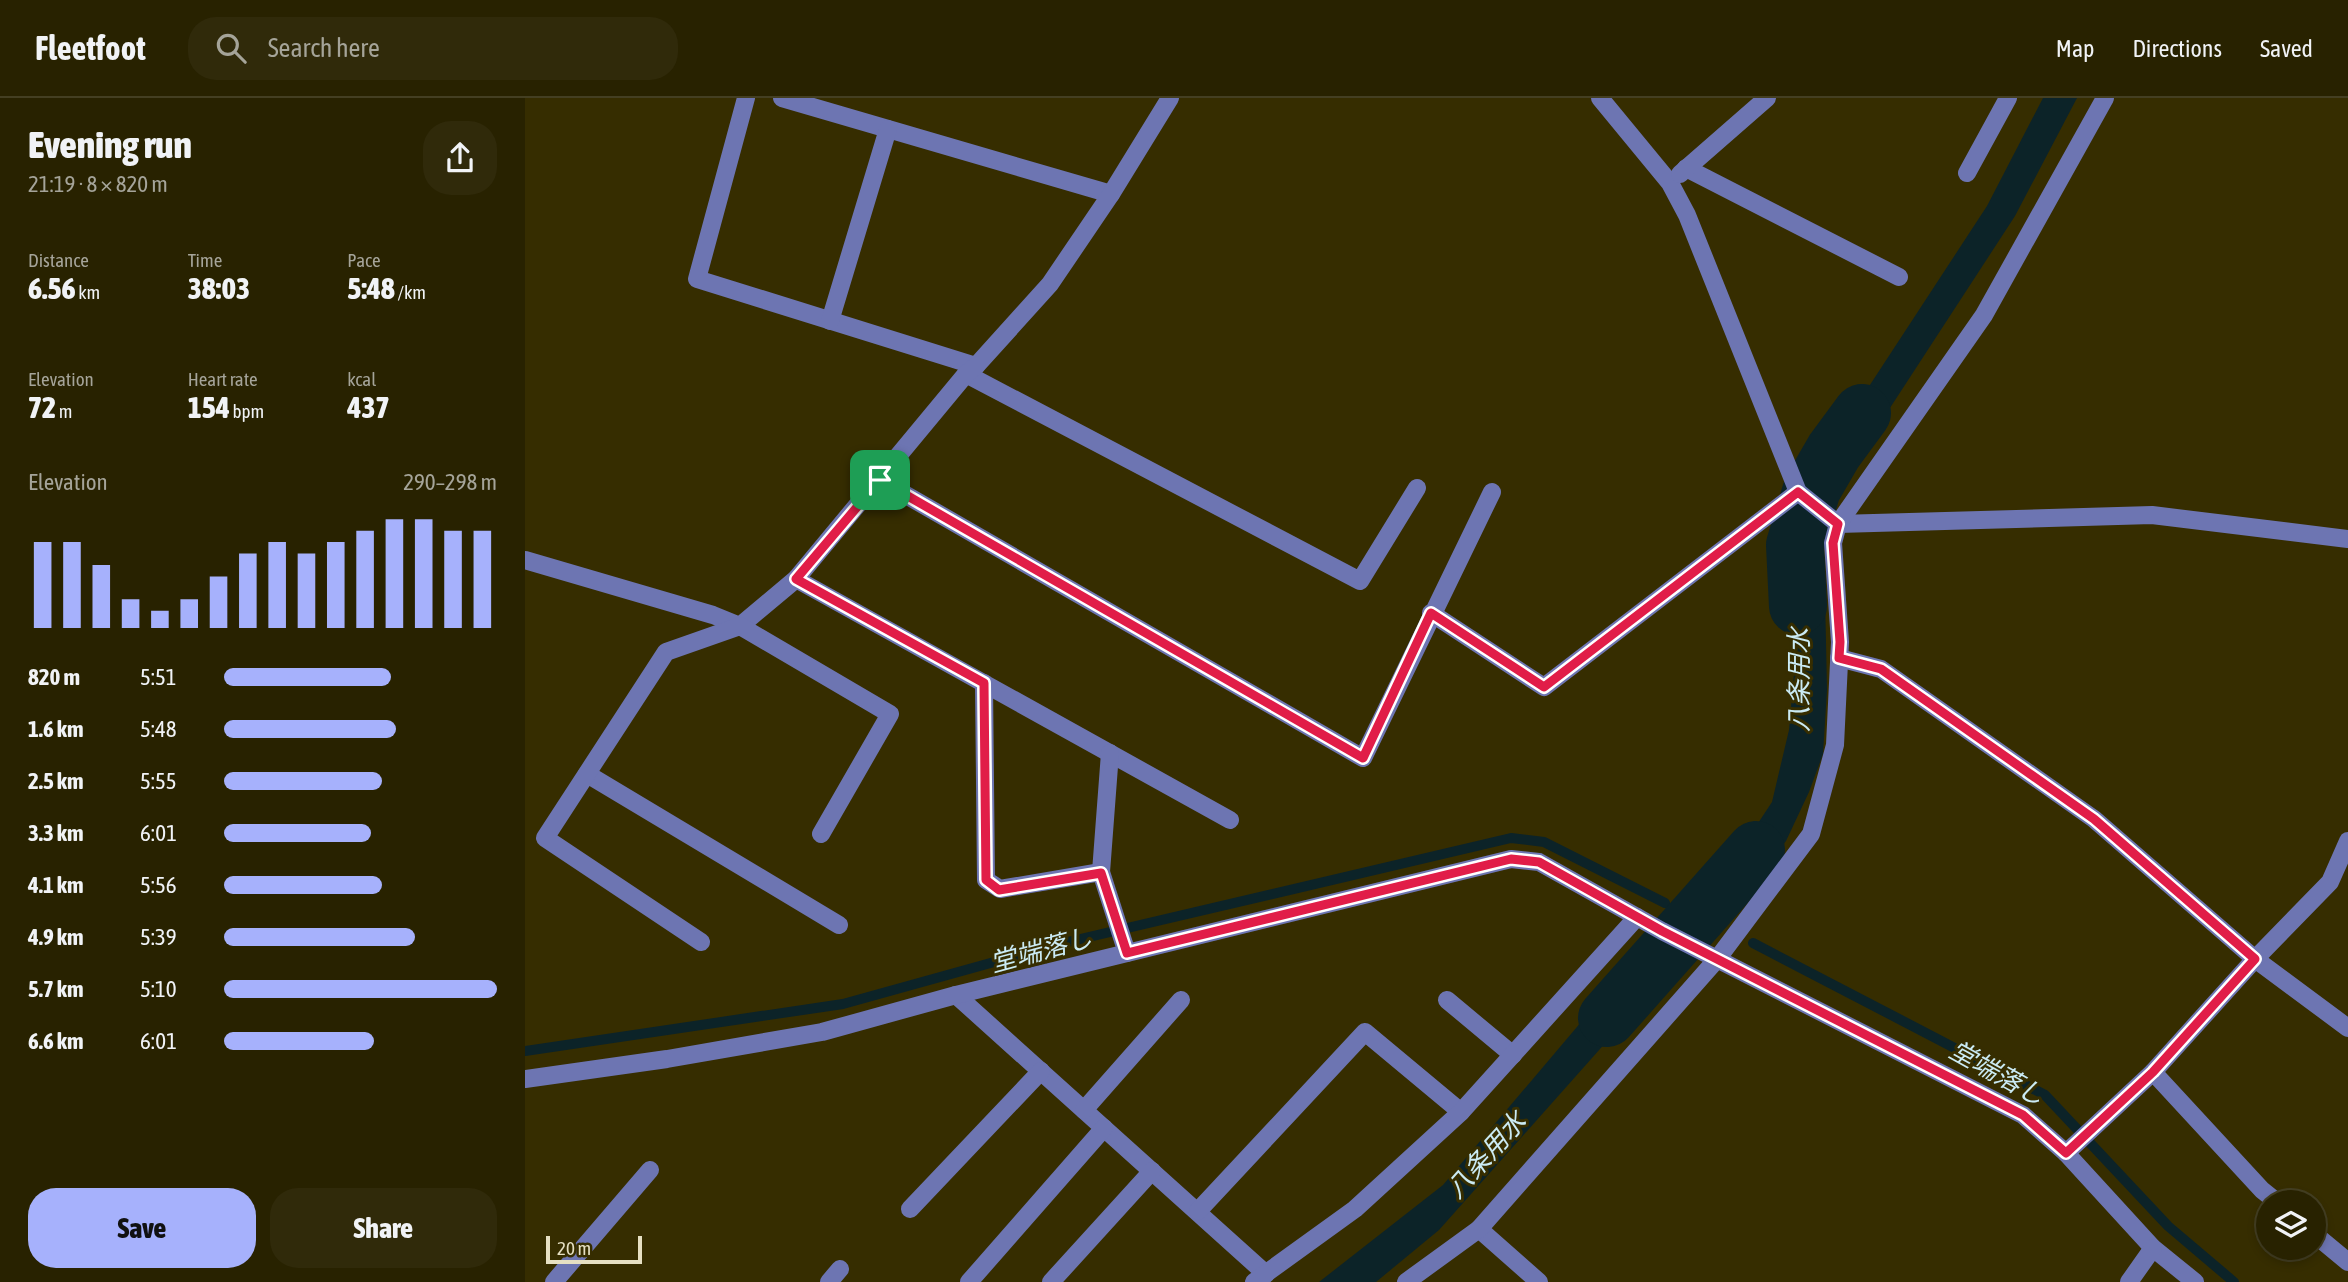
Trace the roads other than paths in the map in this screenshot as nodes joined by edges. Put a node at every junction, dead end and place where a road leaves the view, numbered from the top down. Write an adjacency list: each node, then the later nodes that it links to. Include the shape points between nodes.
1 (746, 98): 14 (street, via 697,279)
2 (782, 98): 8 (street)
3 (1170, 98): 12 (street)
4 (1600, 98): 11 (street)
5 (1767, 98): 9 (street)
6 (2105, 98): 20 (street, via 1984,316)
7 (2005, 99): 10 (street)
8 (888, 129): 12 (street); 14 (street)
9 (1686, 168): 11 (street); 13 (street)
10 (1967, 173)
11 (1670, 183): 19 (street)
12 (1111, 194): 15 (street, via 1050,284)
13 (1899, 277)
14 (830, 321): 15 (street)
15 (971, 370): 16 (street); 17 (street, via 1360,581)
16 (880, 480): 23 (street); 24 (street, via 1363,758)
17 (1417, 488)
18 (1492, 492): 24 (street)
19 (1799, 493): 20 (street); 24 (street, via 1544,687)
20 (1837, 524): 21 (street, via 2152,515); 26 (street, via 1833,543)
21 (2348, 539)
22 (525, 560): 25 (street)
23 (796, 579): 25 (street); 27 (street)
24 (1431, 613)
25 (740, 626): 29 (street, via 666,652); 31 (street, via 890,714)
26 (1839, 658): 40 (street, via 1835,745 1811,834); 41 (street, via 1881,669 2094,819)
27 (984, 683): 28 (street); 33 (street, via 986,880 999,890)
28 (1111, 753): 30 (street); 33 (street)
29 (587, 774): 37 (street); 38 (street, via 545,838)
30 (1230, 820)
31 (821, 834)
32 (2348, 841): 34 (street)
33 (1101, 873): 39 (street)
34 (2330, 882): 35 (street); 41 (street)
35 (2348, 888)
36 (1637, 917): 39 (street, via 1539,862 1511,859); 40 (street); 46 (street)
37 (839, 925)
38 (701, 942)
39 (1126, 952): 42 (street)
40 (1710, 954): 53 (street, via 2023,1115); 59 (street)
41 (2255, 959): 45 (street); 48 (street)
42 (956, 995): 47 (street); 49 (street, via 822,1032)
43 (1181, 1000): 50 (street)
44 (1447, 1000): 46 (street)
45 (2348, 1028)
46 (1513, 1055): 51 (street)
47 (1041, 1071): 50 (street); 57 (street)
48 (2153, 1072): 53 (street); 56 (street)
49 (525, 1079)
50 (1084, 1110): 52 (street)
51 (1461, 1112): 58 (street, via 1365,1032); 63 (street, via 1355,1209)
52 (1104, 1128): 55 (street); 65 (street)
53 (2067, 1152): 61 (street)
54 (650, 1170): 64 (street)
55 (1151, 1171): 58 (street); 66 (street)
56 (2262, 1190)
57 (910, 1209)
58 (1198, 1211): 63 (street)
59 (1479, 1229): 67 (street); 68 (street)
60 (2326, 1244): 62 (street)
61 (2153, 1248): 69 (street); 70 (street)
62 (2348, 1262)
63 (1260, 1278)
64 (554, 1282)
65 (969, 1282)
66 (1051, 1282)
67 (1406, 1282)
68 (1539, 1282)
69 (2129, 1282)
70 (2195, 1282)

